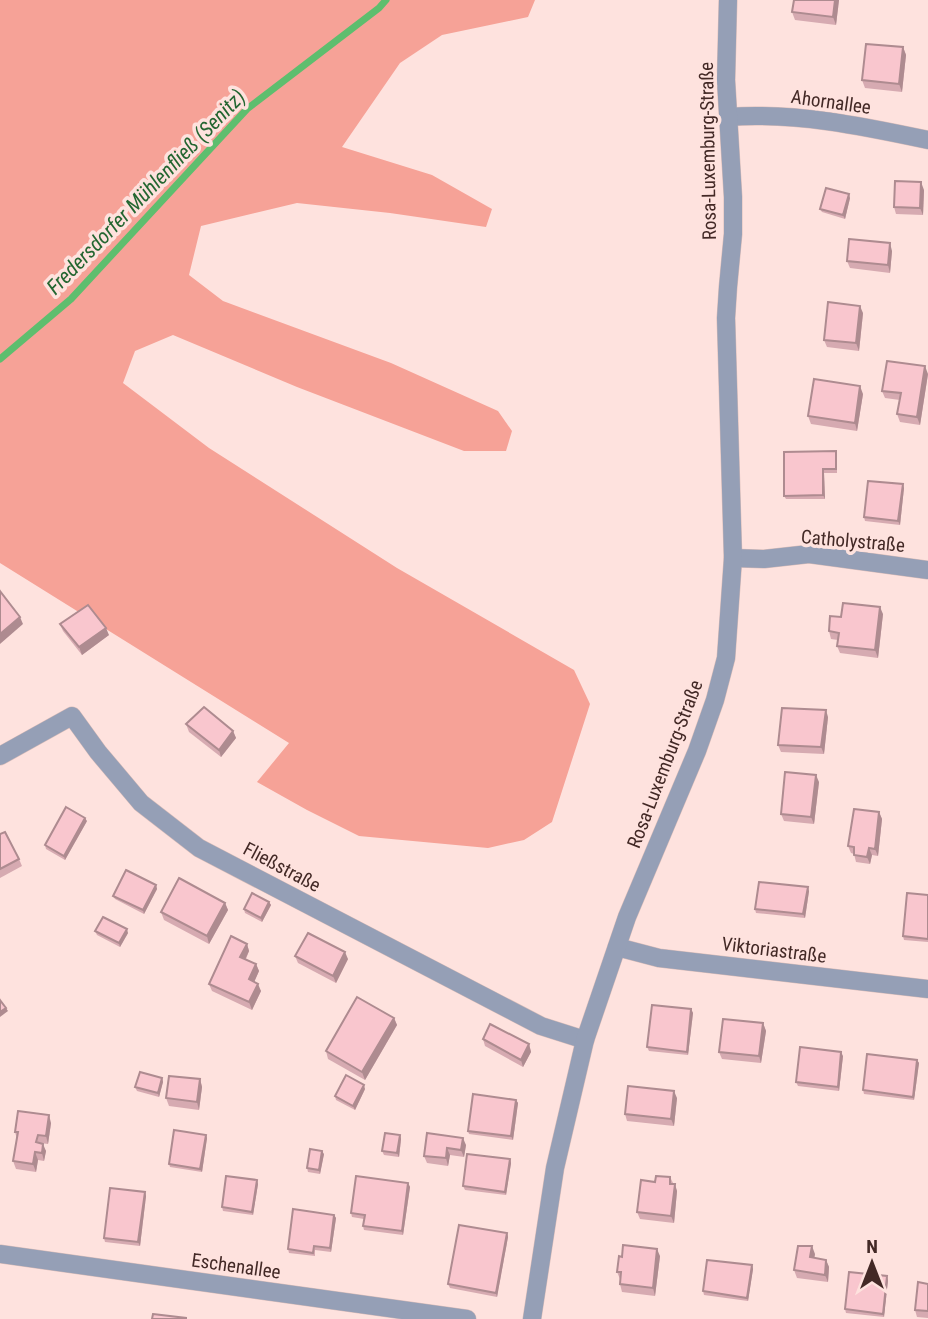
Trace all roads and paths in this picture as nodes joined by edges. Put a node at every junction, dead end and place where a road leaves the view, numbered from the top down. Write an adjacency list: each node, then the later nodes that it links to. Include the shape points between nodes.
1 (728, 0): 2 (street, Rosa-Luxemburg-Straße)
2 (728, 117): 3 (street, Ahornallee, via 770,115); 4 (street, Rosa-Luxemburg-Straße, via 733,234 726,317)
3 (928, 139)
4 (733, 558): 5 (street, Catholystraße, via 808,554); 7 (street, Rosa-Luxemburg-Straße, via 726,659 715,700)
5 (928, 570)
6 (0, 756): 9 (street, Fließstraße, via 72,716 141,803 199,848 541,1026)
7 (617, 947): 8 (street, Viktoriastraße, via 659,958); 9 (street, Rosa-Luxemburg-Straße)
8 (928, 989)
9 (585, 1040): 12 (street, Rosa-Luxemburg-Straße, via 555,1168)
10 (0, 1254): 11 (street, Eschenallee)
11 (467, 1319)
12 (532, 1319)

